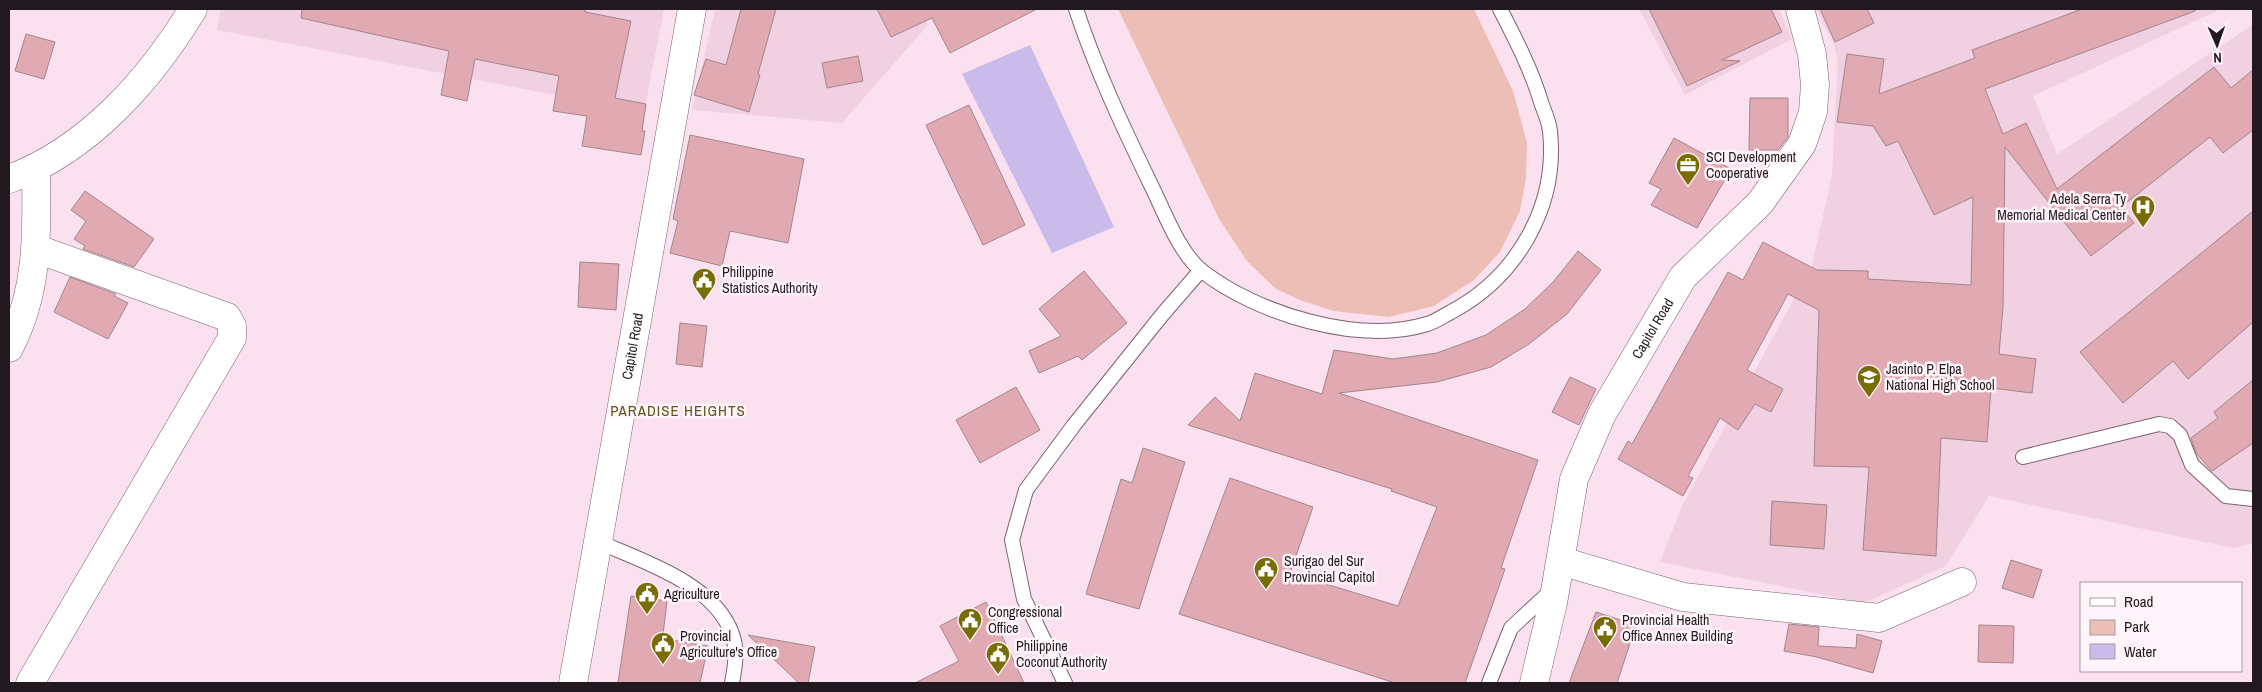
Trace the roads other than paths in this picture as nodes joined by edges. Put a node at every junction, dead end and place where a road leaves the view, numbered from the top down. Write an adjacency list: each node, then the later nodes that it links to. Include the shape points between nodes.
1 (192, 9): 6 (street, via 174,39 120,103 80,142)
2 (692, 9): 13 (street, Capitol Road)
3 (1076, 9): 9 (lane, via 1089,50 1120,123 1173,230)
4 (1500, 9): 9 (lane, via 1532,71 1550,130 1549,175 1536,225 1514,262 1474,300 1428,324 1388,330 1341,328 1284,313 1246,298)
5 (1800, 9): 14 (street, Capitol Road, via 1812,54 1815,85 1813,112 1802,144 1760,203 1683,277 1602,414 1574,478)
6 (36, 169): 7 (street); 8 (street)
7 (9, 179)
8 (37, 250): 10 (street, via 26,305); 16 (street, via 226,317 232,326 232,338)
9 (1201, 270): 19 (lane, via 1074,425 1026,490 1012,540 1024,599)
10 (9, 348)
11 (2023, 457): 12 (lane, via 2159,424 2170,426 2180,435 2192,465 2226,496)
12 (2253, 498)
13 (599, 542): 17 (street, Capitol Road); 18 (lane, via 660,568 687,584 722,615 732,633 736,650)
14 (1559, 574): 15 (street, via 1683,596 1879,618); 20 (lane, via 1511,628); 21 (street, Capitol Road)
15 (1962, 582)
16 (30, 683)
17 (573, 683)
18 (732, 683)
19 (1065, 683)
20 (1489, 683)
21 (1534, 683)

